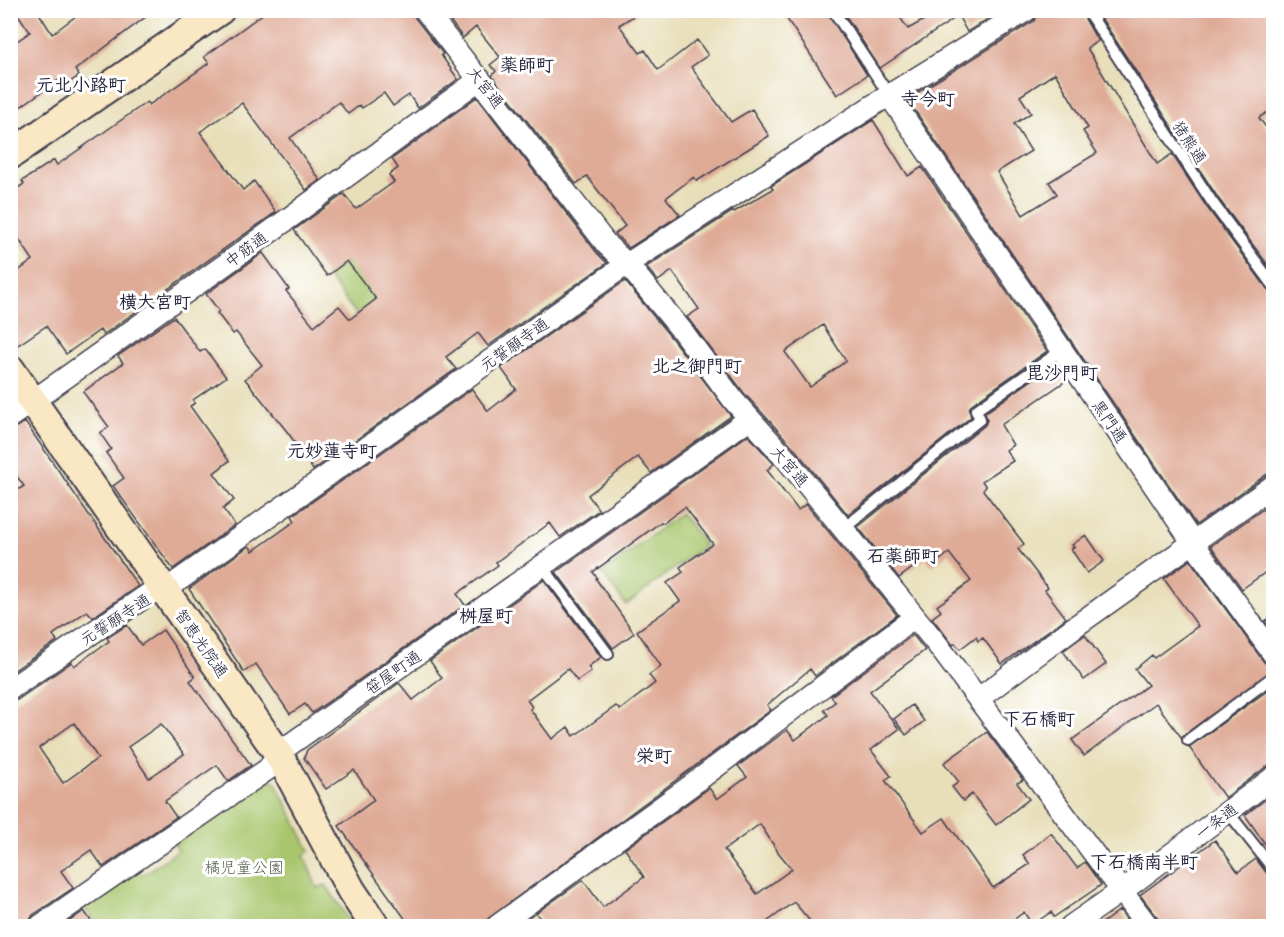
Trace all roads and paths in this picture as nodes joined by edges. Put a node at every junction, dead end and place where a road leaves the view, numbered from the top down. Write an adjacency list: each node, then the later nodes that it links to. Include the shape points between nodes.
1 (220, 10): 8 (street)
2 (425, 10): 6 (street, 大宮通)
3 (833, 10): 7 (lane)
4 (1027, 10): 7 (street, 元誓願寺通)
5 (1087, 10): 10 (lane, 猪熊通, via 1212,202)
6 (480, 79): 9 (street, 大宮通, via 607,245); 13 (street, 中筋通)
7 (889, 95): 9 (street, 元誓願寺通); 11 (street, 黒門通)
8 (10, 155)
9 (627, 264): 14 (street, 大宮通); 19 (street, 元誓願寺通)
10 (1274, 286)
11 (1062, 350): 16 (lane, via 976,410 980,419); 17 (street, 黒門通)
12 (10, 369): 13 (street, 智恵光院通)
13 (21, 409): 19 (street, 智恵光院通)
14 (749, 419): 16 (street, 大宮通); 18 (street, 笹屋町通)
15 (1274, 485): 17 (street)
16 (843, 530): 20 (street, 大宮通)
17 (1193, 543): 22 (street, 黒門通); 25 (street)
18 (543, 567): 21 (lane); 27 (street, 笹屋町通)
19 (165, 590): 24 (street, 元誓願寺通, via 149,594); 27 (street, 智恵光院通)
20 (915, 617): 25 (street, 大宮通); 34 (street)
21 (608, 654)
22 (1274, 655)
23 (1274, 676): 26 (lane)
24 (10, 689)
25 (978, 699): 31 (street, 大宮通)
26 (1188, 740)
27 (278, 753): 32 (street, 笹屋町通, via 268,769); 33 (street, 智恵光院通)
28 (1274, 777): 29 (street, 一条通)
29 (1228, 812): 30 (lane); 31 (street, 一条通)
30 (1274, 870)
31 (1121, 890): 35 (street, 一条通); 36 (street, 大宮通)
32 (40, 927)
33 (375, 927)
34 (497, 927)
35 (1071, 927)
36 (1148, 927)

